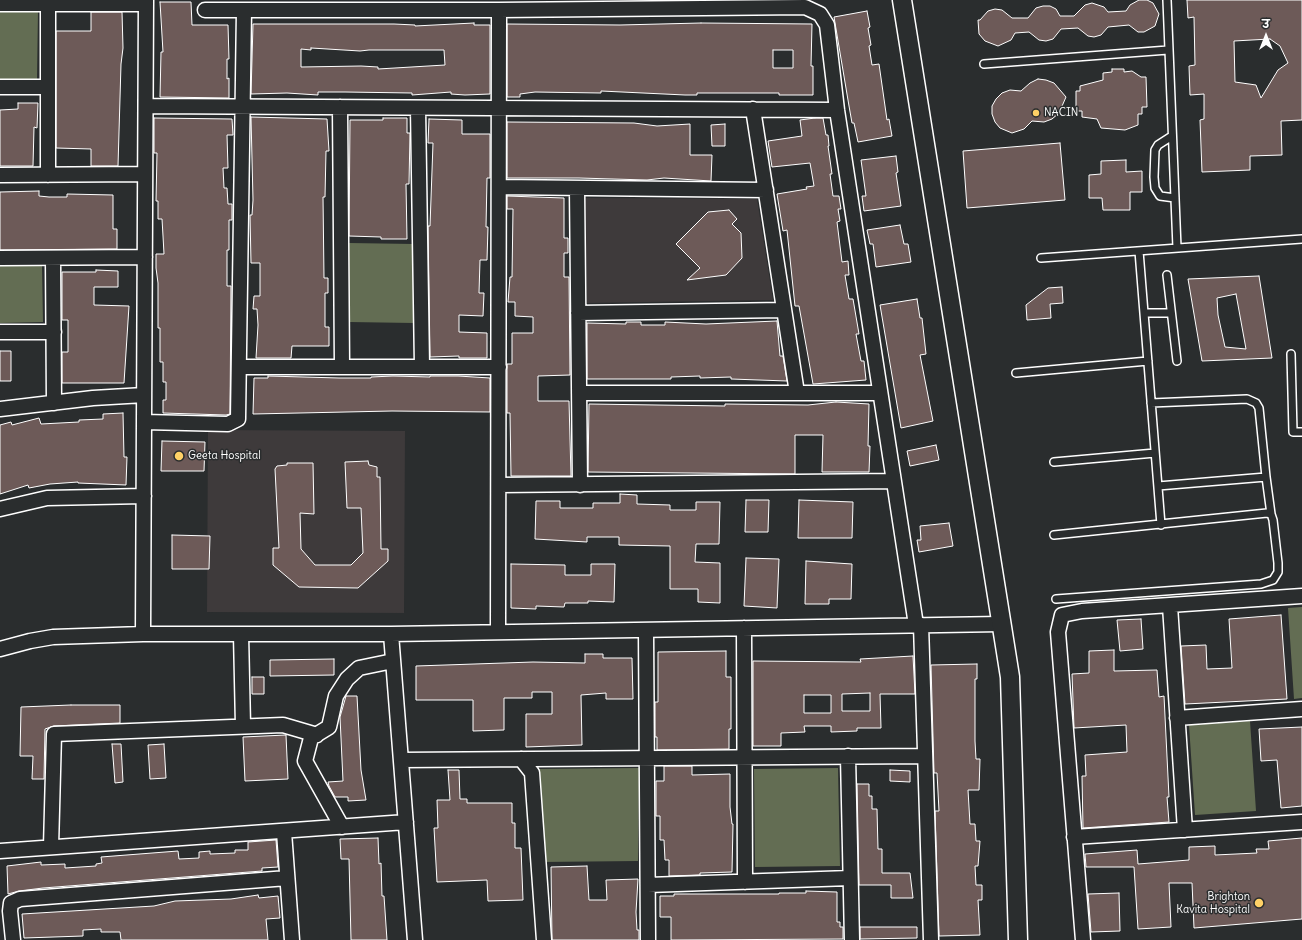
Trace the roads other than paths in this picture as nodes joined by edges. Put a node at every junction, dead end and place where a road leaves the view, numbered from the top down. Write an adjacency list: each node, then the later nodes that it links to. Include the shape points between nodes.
1 (902, 0): 74 (street)
2 (1167, 0): 9 (lane)
3 (146, 2): 5 (street); 13 (street)
4 (0, 4): 5 (street)
5 (48, 4): 12 (street)
6 (204, 10): 7 (street)
7 (244, 10): 8 (street); 14 (street)
8 (499, 10): 17 (street); 19 (street, via 805,7 820,14 827,25)
9 (1168, 50): 10 (lane); 20 (lane)
10 (984, 64)
11 (0, 86): 12 (street)
12 (48, 87): 23 (street)
13 (146, 106): 14 (street); 21 (street)
14 (242, 107): 15 (street); 45 (street)
15 (340, 107): 16 (street); 46 (street)
16 (418, 108): 17 (street); 47 (street)
17 (499, 108): 18 (street); 24 (street)
18 (753, 109): 19 (street); 26 (street)
19 (837, 110): 51 (street)
20 (1172, 136): 27 (lane); 27 (lane, via 1155,150 1154,176 1155,188 1160,196)
21 (145, 174): 23 (street); 31 (street)
22 (0, 175): 23 (street)
23 (48, 175)
24 (499, 187): 25 (street); 48 (street)
25 (577, 188): 26 (street); 37 (street)
26 (766, 190): 36 (street)
27 (1175, 198): 29 (lane)
28 (1302, 239): 29 (lane)
29 (1177, 248): 30 (lane)
30 (1139, 251): 34 (lane); 38 (lane)
31 (145, 257): 33 (street); 53 (street)
32 (0, 258): 33 (street)
33 (53, 258): 41 (street)
34 (1041, 258)
35 (1167, 275): 39 (lane)
36 (784, 310): 37 (street); 50 (street)
37 (578, 313): 52 (street)
38 (1144, 313): 39 (lane); 43 (lane)
39 (1172, 313): 44 (lane)
40 (0, 332): 41 (street)
41 (54, 332): 54 (street)
42 (1291, 354): 58 (lane, via 1294,432)
43 (1148, 361): 49 (lane); 55 (lane)
44 (1177, 361)
45 (239, 367): 46 (street); 57 (street, via 238,419 228,424)
46 (342, 367): 47 (street)
47 (422, 367): 48 (street)
48 (499, 367): 63 (street)
49 (1016, 373)
50 (797, 393): 51 (street); 52 (street)
51 (880, 393): 62 (street)
52 (579, 394): 64 (street)
53 (144, 395): 54 (street); 57 (street)
54 (54, 402): 56 (street)
55 (1151, 403): 59 (lane); 61 (lane, via 1247,399 1256,402 1259,408)
56 (0, 409)
57 (144, 422): 66 (street)
58 (1302, 432)
59 (1155, 453): 60 (lane); 65 (lane)
60 (1054, 462)
61 (1266, 477): 65 (lane); 68 (lane)
62 (894, 481): 64 (street); 75 (street)
63 (499, 485): 64 (street); 78 (street)
64 (580, 485)
65 (1158, 486): 69 (lane)
66 (144, 496): 67 (street, via 47,498); 79 (street)
67 (0, 508)
68 (1271, 514): 69 (lane); 72 (lane, via 1278,563 1278,572 1273,580 1261,584)
69 (1161, 525): 70 (lane)
70 (1054, 535)
71 (1302, 596): 73 (street)
72 (1056, 599)
73 (1170, 606): 85 (street); 99 (street, via 1082,611 1062,615 1058,632)
74 (1001, 624): 75 (street); 113 (street, via 1010,677)
75 (918, 625): 76 (street); 89 (street)
76 (744, 628): 77 (street); 90 (street)
77 (646, 630): 78 (street); 91 (street)
78 (498, 632): 81 (street)
79 (144, 634): 80 (street); 82 (street, via 53,637)
80 (241, 634): 81 (street); 86 (street)
81 (391, 634): 83 (street)
82 (0, 650)
83 (393, 661): 87 (street, via 359,668 347,679 336,696 329,727); 93 (street)
84 (1302, 709): 85 (street)
85 (1177, 718): 97 (street)
86 (243, 726): 87 (street, via 283,725); 100 (street, via 54,734)
87 (317, 734): 96 (street, via 311,738 305,761)
88 (848, 756): 89 (street); 90 (street); 103 (street)
89 (926, 756): 112 (street)
90 (744, 757): 91 (street); 104 (street)
91 (647, 758): 92 (street); 105 (street)
92 (521, 759): 93 (street); 109 (street, via 532,773)
93 (401, 760): 94 (street)
94 (406, 822): 96 (street); 108 (street)
95 (1302, 822): 97 (street)
96 (342, 827): 98 (street)
97 (1185, 830): 99 (street)
98 (284, 832): 100 (street); 102 (street)
99 (1074, 837): 114 (street)
100 (51, 847): 101 (street)
101 (0, 851)
102 (287, 878): 106 (street, via 20,899 11,903); 107 (street)
103 (850, 878): 104 (street); 111 (street)
104 (745, 882): 105 (street)
105 (648, 885): 110 (street)
106 (13, 940)
107 (292, 940)
108 (415, 940)
109 (544, 940)
110 (648, 940)
111 (852, 940)
112 (931, 940)
113 (1018, 940)
114 (1083, 940)

